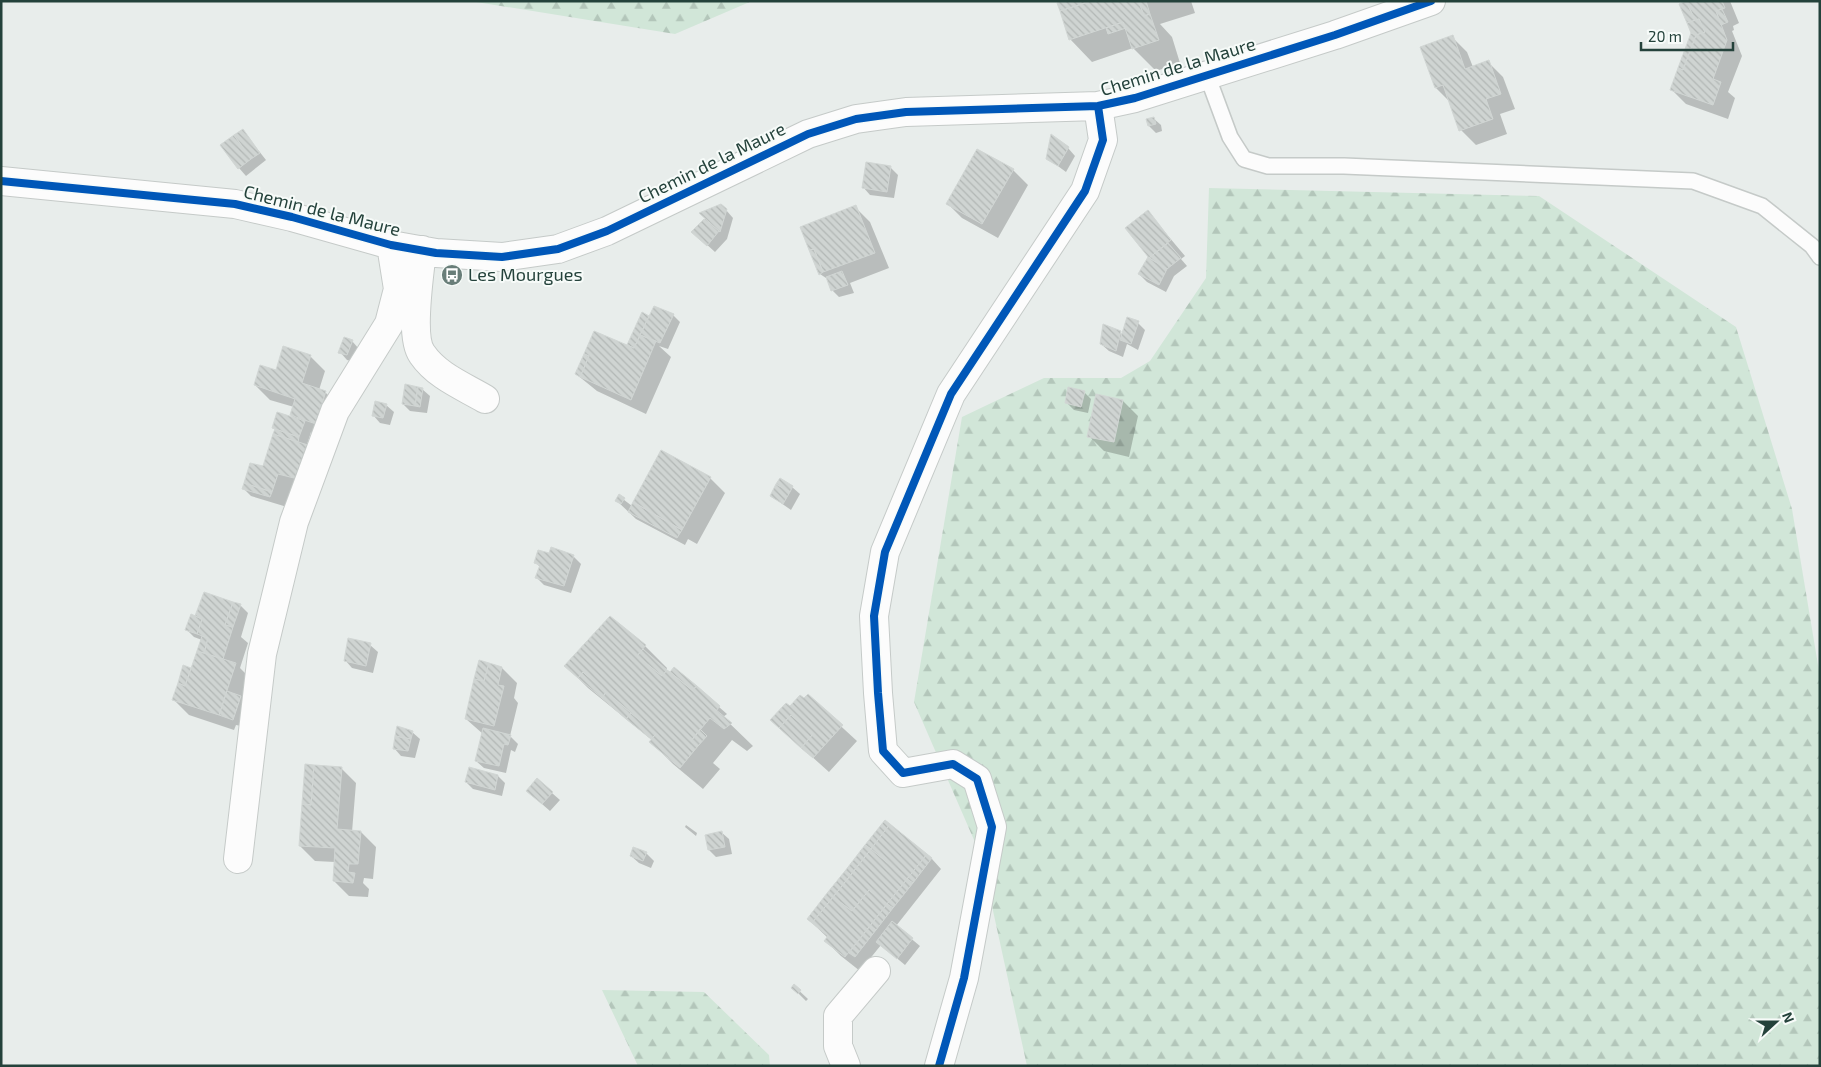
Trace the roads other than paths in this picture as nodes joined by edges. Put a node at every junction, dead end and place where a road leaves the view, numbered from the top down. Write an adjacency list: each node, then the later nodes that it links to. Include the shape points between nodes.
1 (1431, 1): 2 (street, Chemin de la Maure)
2 (1207, 75): 3 (street, Chemin de la Maure, via 1136,98); 7 (lane, via 1230,137 1244,159 1268,166 1344,166 1693,181 1762,206)
3 (1098, 106): 6 (street, Chemin de la Maure, via 906,112 856,119 808,134 607,231 558,249 502,258); 12 (street, via 1103,140 1085,191 951,394 885,552 874,616 883,751 903,773 953,764 977,779 992,827 964,978)
4 (1, 181): 5 (street, Chemin de la Maure, via 235,204)
5 (391, 245): 6 (street, Chemin de la Maure); 9 (street, via 398,289 389,324 335,411 294,522 262,654)
6 (422, 250): 8 (street, via 415,318 421,353 442,375)
7 (1820, 256)
8 (485, 399)
9 (238, 859)
10 (876, 972): 11 (street, via 838,1016 838,1046)
11 (846, 1066)
12 (939, 1066)

